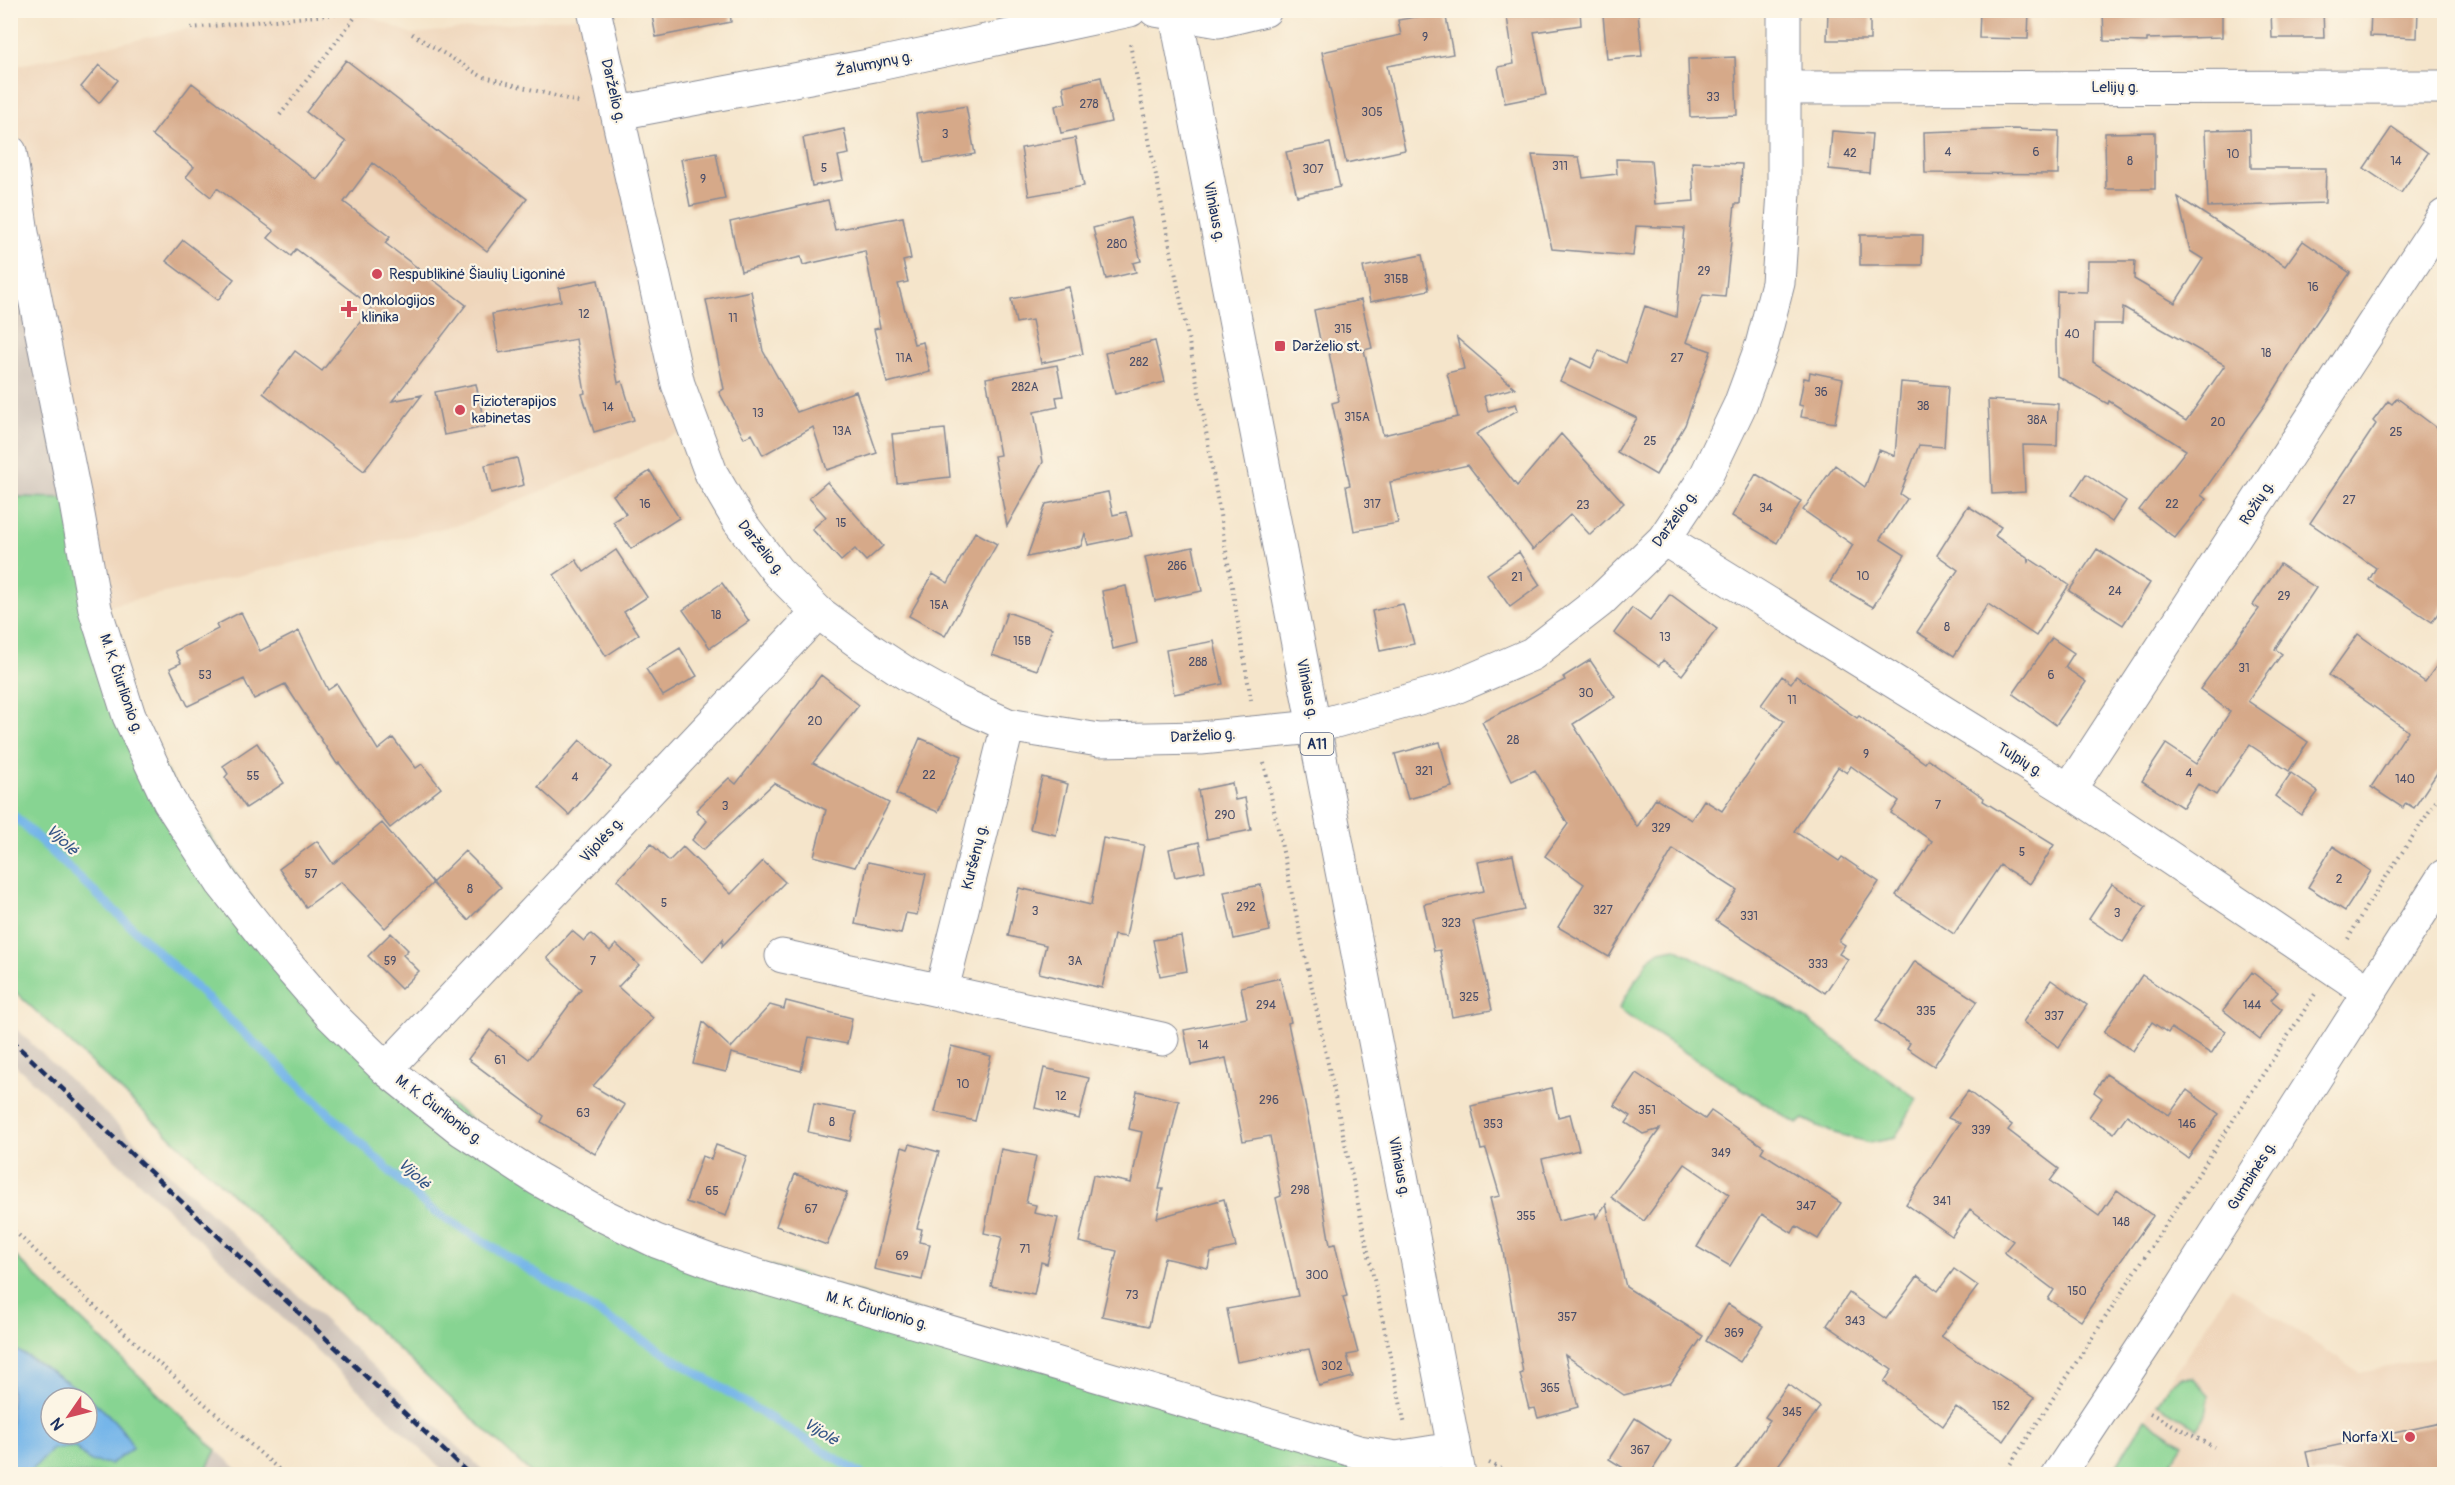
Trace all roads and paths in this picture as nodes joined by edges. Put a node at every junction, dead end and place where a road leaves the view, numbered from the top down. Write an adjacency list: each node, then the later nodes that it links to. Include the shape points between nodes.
1 (594, 10): 10 (main road, Darželio g.)
2 (1130, 10): 10 (main road, Žalumynų g., via 874,65)
3 (1265, 10): 5 (main road, via 1219,21)
4 (1784, 10): 9 (main road, Darželio g.)
5 (1169, 11): 17 (main road, Vilniaus g. / A11)
6 (190, 28): 11 (path, via 359,12)
7 (412, 34): 10 (path, via 481,76)
8 (2445, 87): 9 (main road, Lelijų g.)
9 (1785, 88): 14 (main road, Darželio g., via 1778,284 1762,345 1740,405 1706,476)
10 (618, 113): 15 (main road, Darželio g., via 678,384 711,473 739,521 777,571)
11 (280, 116)
12 (10, 152): 26 (main road, M. K. Čiurlionio g., via 22,233 95,609 129,716 169,801 222,883 331,1015)
13 (2445, 216): 19 (main road, Rožių g.)
14 (1664, 538): 17 (main road, Darželio g., via 1600,601 1532,654 1451,690); 19 (main road, Tulpių g.)
15 (818, 612): 16 (main road, Darželio g., via 907,674); 26 (main road, Vijolės g.)
16 (1008, 725): 17 (main road, Darželio g., via 1099,740 1201,738); 23 (main road, Kuršėnų g.)
17 (1314, 727): 30 (main road, Vilniaus g. / A11)
18 (2445, 789): 22 (path, via 2366,907)
19 (2069, 790): 22 (main road, Tulpių g.)
20 (2445, 876): 24 (main road, Gumbinės g.)
21 (782, 956): 23 (main road)
22 (2332, 968): 24 (main road, Tulpių g.); 32 (path)
23 (942, 989): 25 (main road)
24 (2369, 993): 33 (main road, Gumbinės g.)
25 (1162, 1039)
26 (386, 1069): 30 (main road, M. K. Čiurlionio g., via 462,1130 538,1179 656,1241 722,1265 1359,1452)
27 (10, 1227): 31 (path)
28 (2150, 1413): 29 (path)
29 (2214, 1447)
30 (1456, 1462)
31 (284, 1474)
32 (2004, 1474)
33 (2058, 1474)

